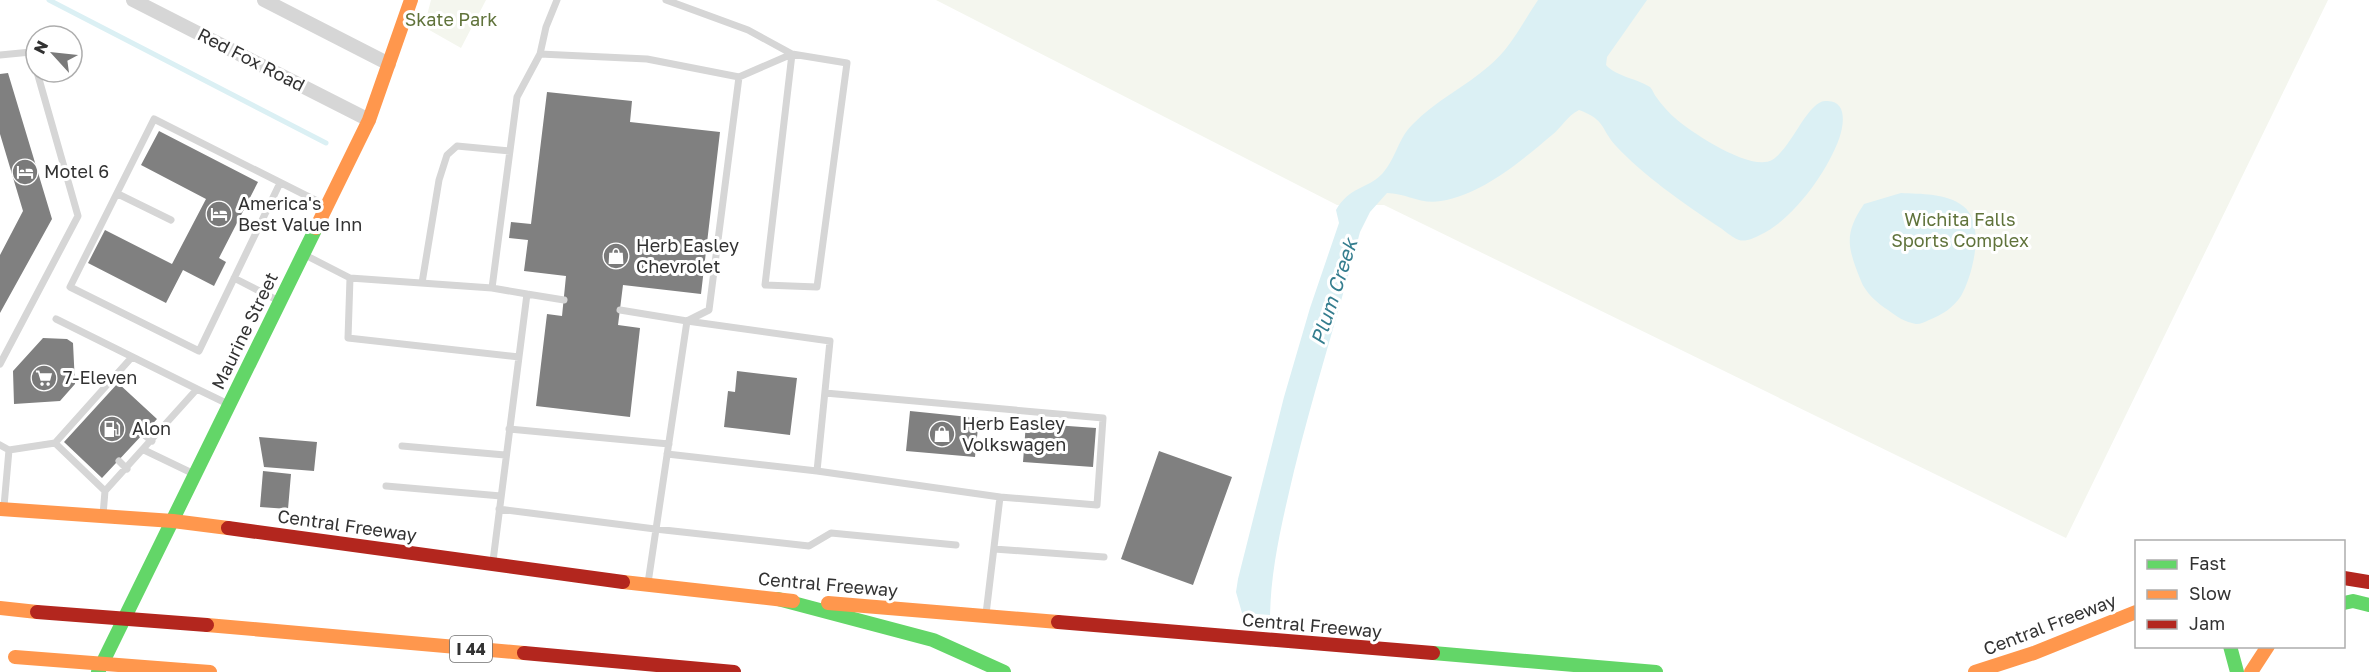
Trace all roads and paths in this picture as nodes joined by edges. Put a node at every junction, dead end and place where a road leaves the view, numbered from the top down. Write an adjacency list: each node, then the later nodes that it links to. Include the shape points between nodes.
1 (133, 0): 13 (street, Red Fox Road)
2 (264, 0): 10 (street)
3 (411, 0): 10 (main road, Maurine Street)
4 (557, 0): 7 (lane)
5 (666, 0): 8 (lane, via 748,30)
6 (24, 53): 9 (lane)
7 (540, 54): 11 (lane, via 647,59); 14 (lane, via 517,97)
8 (792, 54): 8 (lane, via 847,63 817,287 765,285); 11 (lane)
9 (0, 55)
10 (389, 64): 13 (main road, Maurine Street)
11 (739, 77): 29 (lane, via 709,310)
12 (41, 84): 32 (lane, via 78,216)
13 (369, 120): 17 (main road, Maurine Street)
14 (510, 151): 22 (lane, via 457,146 447,155 439,180); 23 (lane)
15 (280, 183): 16 (lane, via 154,119); 17 (lane); 20 (lane)
16 (118, 194): 18 (lane); 20 (lane, via 70,287 199,351)
17 (328, 206): 19 (main road, Maurine Street)
18 (171, 220)
19 (303, 254): 21 (lane); 26 (main road, Maurine Street)
20 (234, 278): 26 (lane)
21 (350, 278): 22 (lane); 31 (lane, via 348,338)
22 (422, 283): 23 (lane)
23 (492, 288): 24 (lane)
24 (527, 294): 25 (lane); 31 (lane)
25 (564, 300)
26 (279, 301): 35 (main road, Maurine Street)
27 (620, 310): 29 (lane)
28 (56, 319): 30 (lane)
29 (687, 321): 34 (lane, via 830,341); 40 (lane)
30 (132, 357): 33 (lane); 39 (lane, via 78,422)
31 (519, 357): 36 (lane)
32 (0, 364)
33 (197, 390): 35 (lane); 38 (lane)
34 (825, 393): 49 (lane); 54 (lane, via 1103,418 1096,505)
35 (230, 405): 50 (main road, Maurine Street)
36 (509, 429): 40 (lane); 46 (lane)
37 (143, 434): 38 (lane)
38 (152, 441): 44 (lane)
39 (55, 442): 43 (lane); 52 (lane)
40 (669, 444): 45 (lane)
41 (0, 445): 43 (lane)
42 (402, 446): 46 (lane)
43 (9, 450): 55 (lane)
44 (144, 450): 48 (lane); 50 (lane)
45 (667, 454): 49 (lane); 59 (lane)
46 (505, 455): 53 (lane)
47 (119, 461): 48 (lane)
48 (127, 469): 52 (lane)
49 (818, 471): 54 (lane)
50 (196, 475): 58 (main road, Maurine Street)
51 (386, 486): 53 (lane)
52 (105, 491): 57 (lane)
53 (501, 496): 56 (lane)
54 (1000, 497): 61 (lane)
55 (2, 509): 57 (main road, Central Freeway)
56 (500, 509): 59 (lane); 63 (lane)
57 (103, 515): 58 (main road, Central Freeway)
58 (174, 521): 63 (main road, Central Freeway); 76 (main road, Maurine Street)
59 (655, 530): 60 (lane, via 809,546 831,533); 66 (lane)
60 (956, 545)
61 (994, 549): 62 (lane); 72 (lane)
62 (1104, 557)
63 (493, 564): 66 (main road, Central Freeway)
64 (2345, 578): 65 (main road)
65 (2369, 582)
66 (647, 586): 67 (main road, Central Freeway)
67 (778, 599): 72 (main road, Central Freeway); 79 (main road, via 933,640)
68 (2345, 603): 69 (main road)
69 (2369, 605)
70 (0, 608): 78 (main road, I 44, bridge)
71 (2135, 612): 81 (main road, Central Freeway)
72 (985, 617): 80 (main road, Central Freeway)
73 (2231, 648): 82 (main road)
74 (2267, 648): 83 (main road)
75 (0, 655): 77 (main road, bridge)
76 (98, 672)
77 (210, 672)
78 (734, 672)
79 (1004, 672)
80 (1656, 672)
81 (1976, 672)
82 (2237, 672)
83 (2251, 672)

